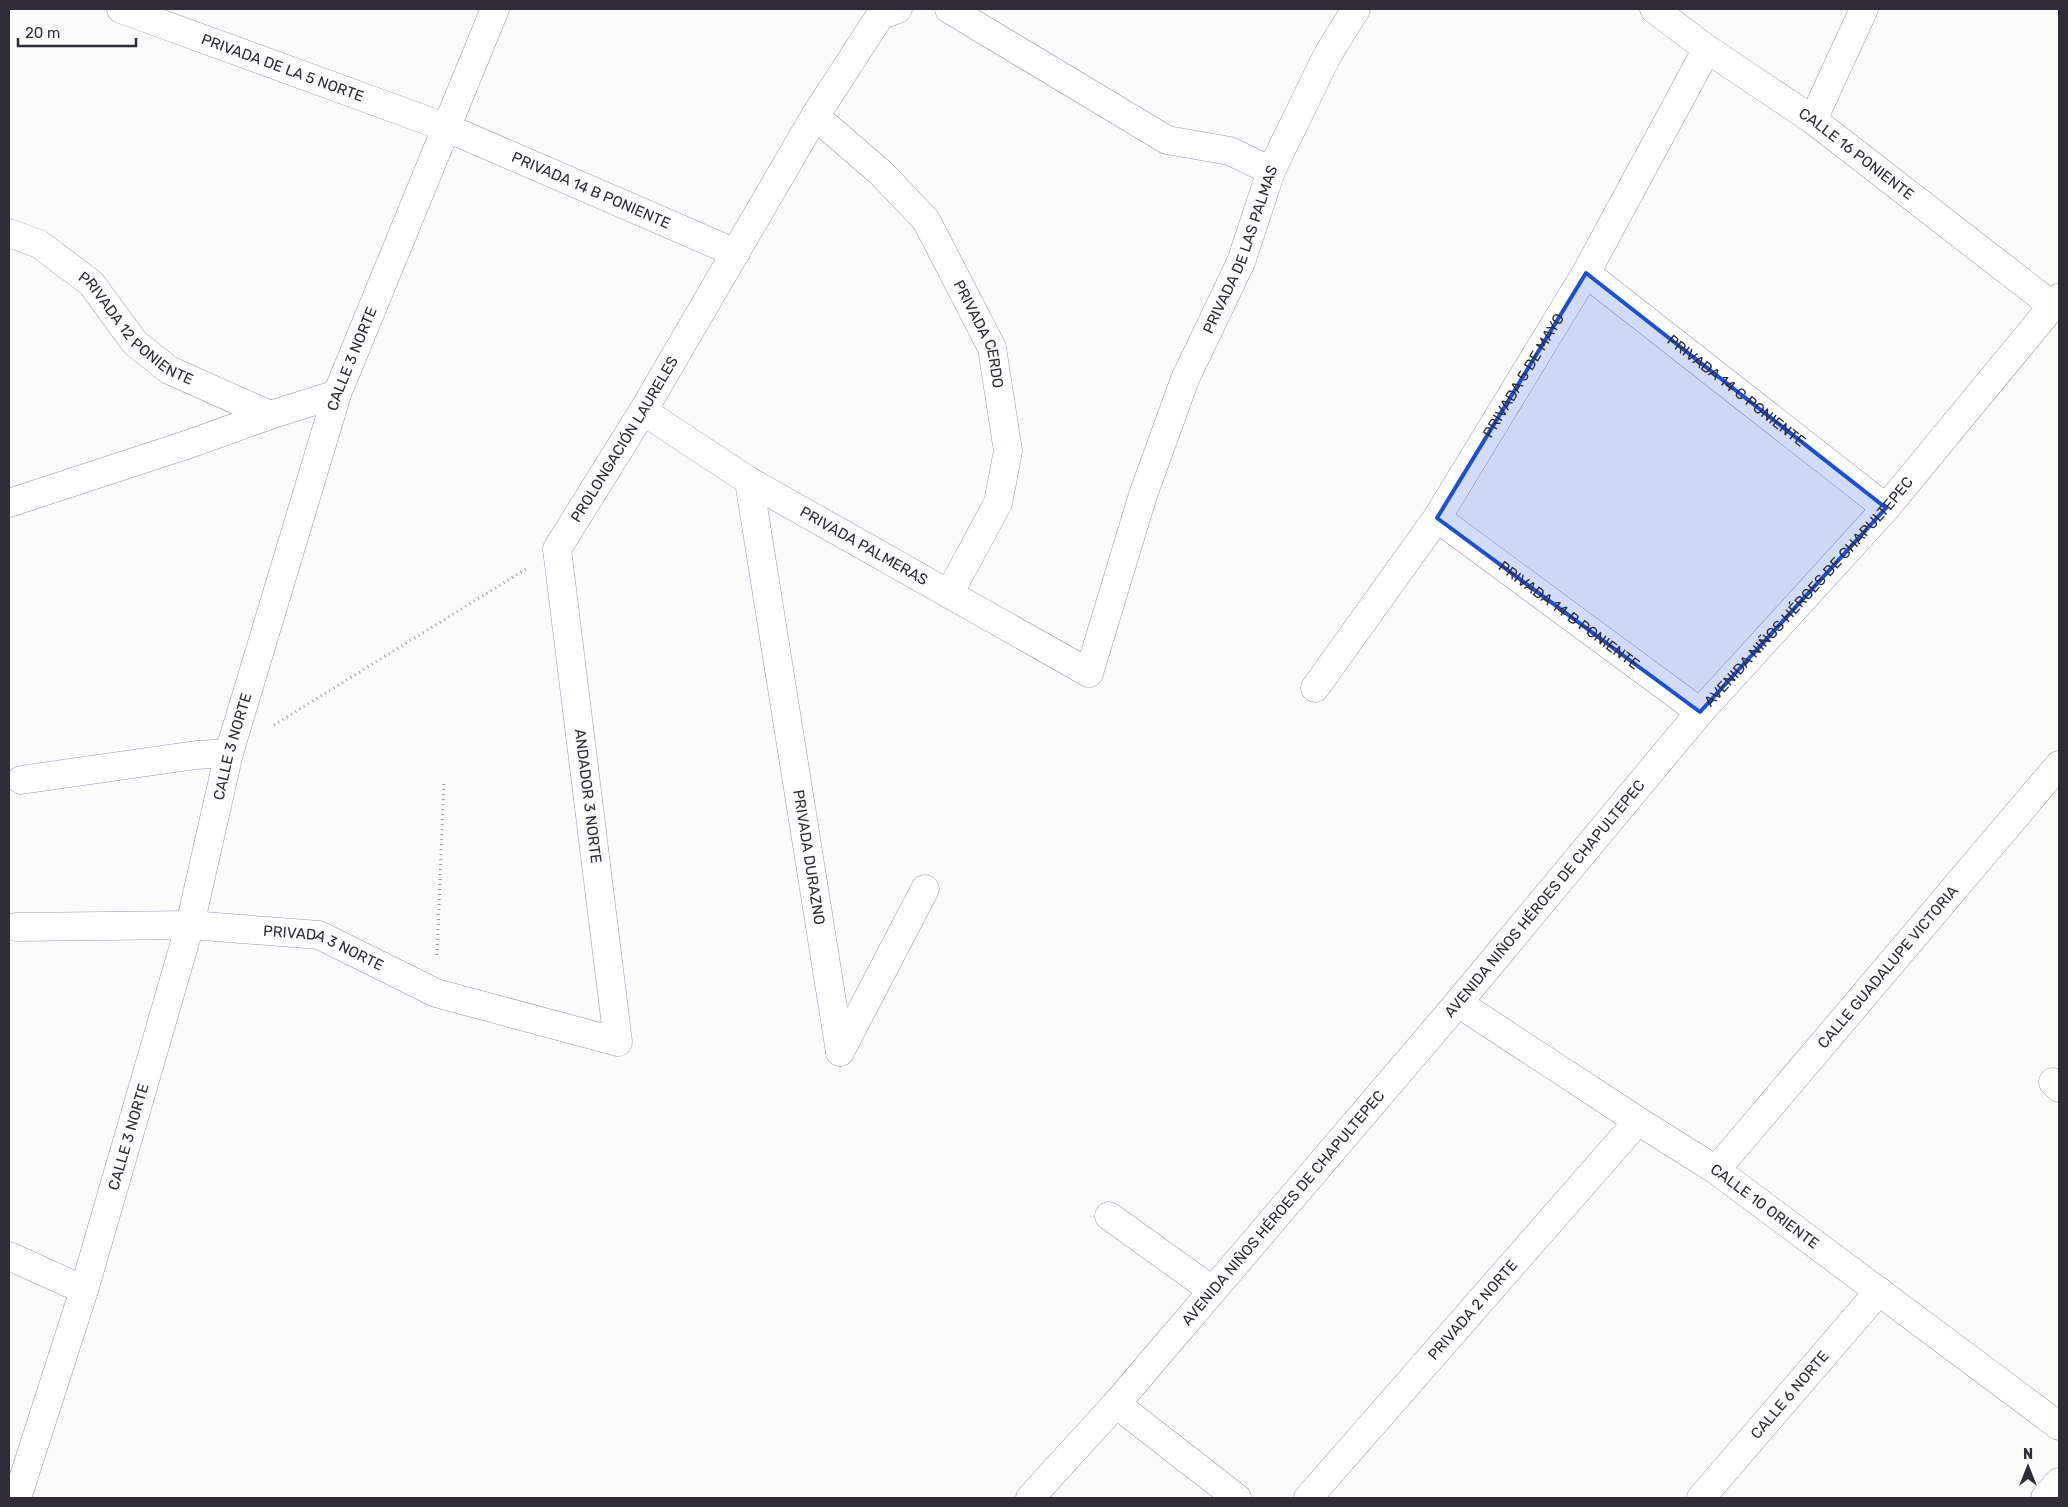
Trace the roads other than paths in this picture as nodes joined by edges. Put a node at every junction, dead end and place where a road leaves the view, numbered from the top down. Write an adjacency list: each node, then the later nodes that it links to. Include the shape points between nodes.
1 (121, 9): 11 (street, PRIVADA DE LA 5 NORTE)
2 (495, 9): 11 (street, CALLE 3 NORTE)
3 (898, 9): 9 (street, PROLONGACIÓN LAURELES, via 880,16)
4 (949, 9): 12 (street, PRIVADA DE LAS PALMAS, via 1167,140 1230,151)
5 (1356, 9): 12 (street, via 1328,54)
6 (1654, 9): 8 (street, CALLE 16 PONIENTE)
7 (1864, 9): 10 (street)
8 (1708, 49): 10 (street, CALLE 16 PONIENTE); 15 (street, PRIVADA 5 DE MAYO)
9 (815, 116): 14 (street, PROLONGACIÓN LAURELES); 25 (street, PRIVADA CERDO, via 881,173 926,220 992,348 1008,451 998,503)
10 (1813, 120): 16 (street, CALLE 16 PONIENTE)
11 (446, 127): 14 (street, PRIVADA 14 B PONIENTE); 17 (street, CALLE 3 NORTE)
12 (1271, 171): 26 (street, PRIVADA DE LAS PALMAS, via 1241,262 1182,388 1143,495)
13 (9, 233): 19 (street, PRIVADA 12 PONIENTE, via 39,244 91,283 135,343 169,370)
14 (736, 254): 18 (street, PROLONGACIÓN LAURELES)
15 (1586, 273): 22 (street, PRIVADA 14 C PONIENTE); 23 (street, PRIVADA 5 DE MAYO)
16 (2056, 302): 22 (street, AVENIDA NIÑOS HÉROES DE CHAPULTEPEC)
17 (337, 394): 19 (street); 29 (street, CALLE 3 NORTE)
18 (643, 411): 20 (street, PRIVADA PALMERAS); 24 (street, PROLONGACIÓN LAURELES)
19 (270, 414): 21 (street)
20 (749, 480): 25 (street, PRIVADA PALMERAS); 32 (street, PRIVADA DURAZNO, via 840,1052)
21 (9, 503)
22 (1886, 508): 28 (street, AVENIDA NIÑOS HÉROES DE CHAPULTEPEC)
23 (1437, 518): 27 (street, PRIVADA 5 DE MAYO); 28 (street, PRIVADA 14 B PONIENTE)
24 (557, 549): 36 (street, ANDADOR 3 NORTE)
25 (948, 594): 26 (street, PRIVADA PALMERAS)
26 (1089, 673)
27 (1315, 688)
28 (1700, 712): 35 (street, AVENIDA NIÑOS HÉROES DE CHAPULTEPEC)
29 (229, 753): 31 (street); 33 (street, CALLE 3 NORTE)
30 (2059, 765): 38 (street, CALLE GUADALUPE VICTORIA)
31 (21, 780)
32 (925, 889)
33 (190, 925): 34 (street, PRIVADA 3 NORTE); 36 (street, PRIVADA 3 NORTE, via 319,935 436,993); 41 (street, CALLE 3 NORTE)
34 (16, 927)
35 (1458, 1003): 37 (street, CALLE 10 ORIENTE); 42 (street, AVENIDA NIÑOS HÉROES DE CHAPULTEPEC)
36 (618, 1042)
37 (1638, 1121): 38 (street, CALLE 10 ORIENTE); 50 (street, PRIVADA 2 NORTE)
38 (1716, 1170): 43 (street, CALLE 10 ORIENTE)
39 (1109, 1216): 42 (street)
40 (9, 1256): 41 (street)
41 (84, 1290): 47 (street, CALLE 3 NORTE)
42 (1212, 1290): 44 (street, AVENIDA NIÑOS HÉROES DE CHAPULTEPEC)
43 (1879, 1290): 45 (street, CALLE 10 ORIENTE); 51 (street, CALLE 6 NORTE)
44 (1116, 1404): 48 (street, AVENIDA NIÑOS HÉROES DE CHAPULTEPEC); 49 (street)
45 (2059, 1426)
46 (2059, 1482): 52 (street)
47 (17, 1498)
48 (1030, 1498)
49 (1237, 1498)
50 (1308, 1498)
51 (1701, 1498)
52 (2045, 1498)

